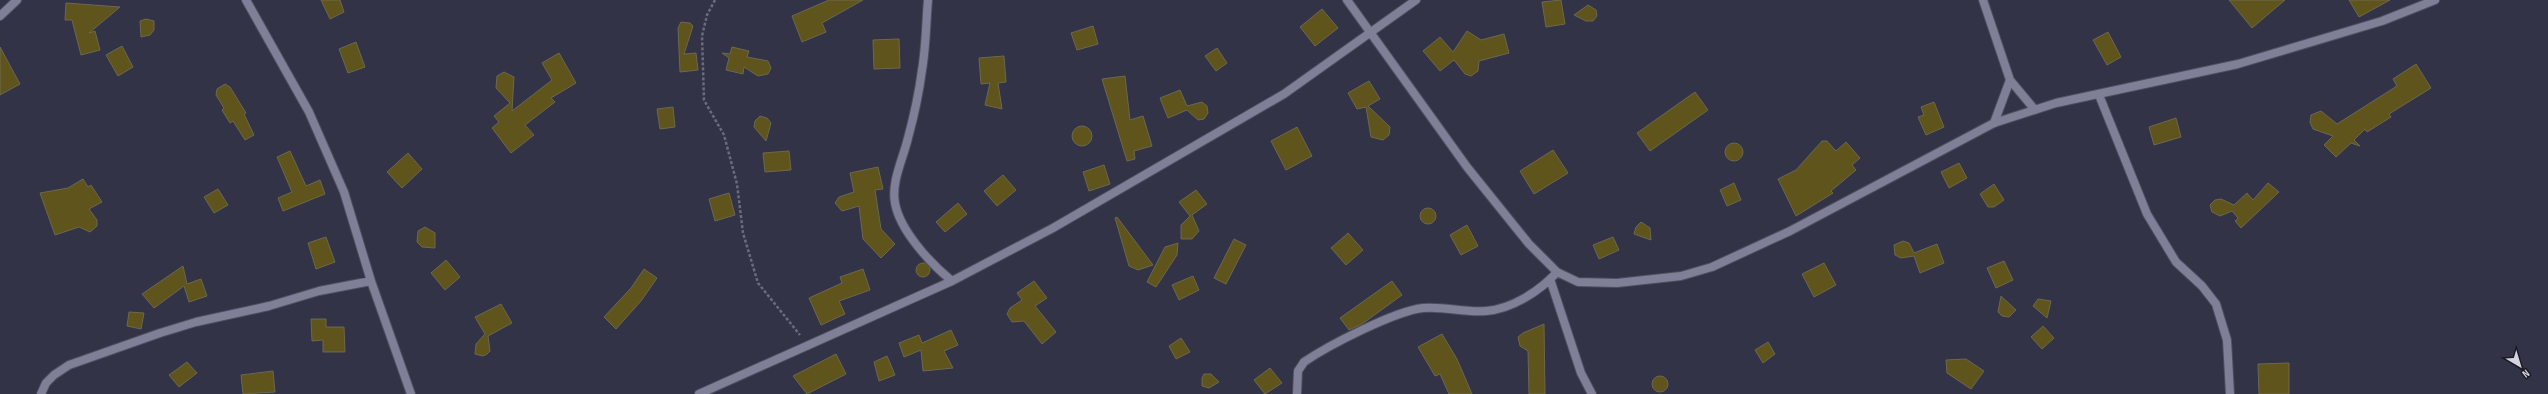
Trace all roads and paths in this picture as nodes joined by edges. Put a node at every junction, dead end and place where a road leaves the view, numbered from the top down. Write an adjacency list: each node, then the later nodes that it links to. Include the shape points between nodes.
1 (17, 0): 9 (street)
2 (246, 0): 18 (street, via 308,112 344,192)
3 (715, 0): 19 (path, via 707,15 702,36 704,100 724,135 737,184 743,233 758,283 791,326)
4 (928, 0): 17 (street, via 922,69 908,139 894,191 895,204 901,220 921,250 935,267)
5 (1347, 0): 10 (street)
6 (1416, 0): 10 (street)
7 (1983, 0): 11 (street)
8 (2435, 0): 12 (street, via 2382,21 2238,64)
9 (0, 16)
10 (1370, 33): 15 (street, via 1467,167 1529,244); 17 (street, via 1284,94 1053,228)
11 (2010, 80): 13 (street); 14 (street)
12 (2099, 95): 13 (street); 25 (street, via 2147,214 2176,262 2202,286 2216,304 2227,340)
13 (2035, 110): 14 (street)
14 (1994, 123): 15 (street, via 1790,231 1712,267 1681,276 1617,283 1578,282)
15 (1556, 272): 16 (street)
16 (1550, 279): 23 (street, via 1533,293 1502,308 1486,311 1423,308 1396,315 1304,362 1298,371); 24 (street, via 1581,373)
17 (952, 280): 19 (street)
18 (371, 281): 20 (street, via 319,291 160,333 69,365 54,375); 21 (street)
19 (810, 344): 22 (street)
20 (41, 394)
21 (411, 394)
22 (699, 394)
23 (1297, 394)
24 (1592, 394)
25 (2230, 394)

